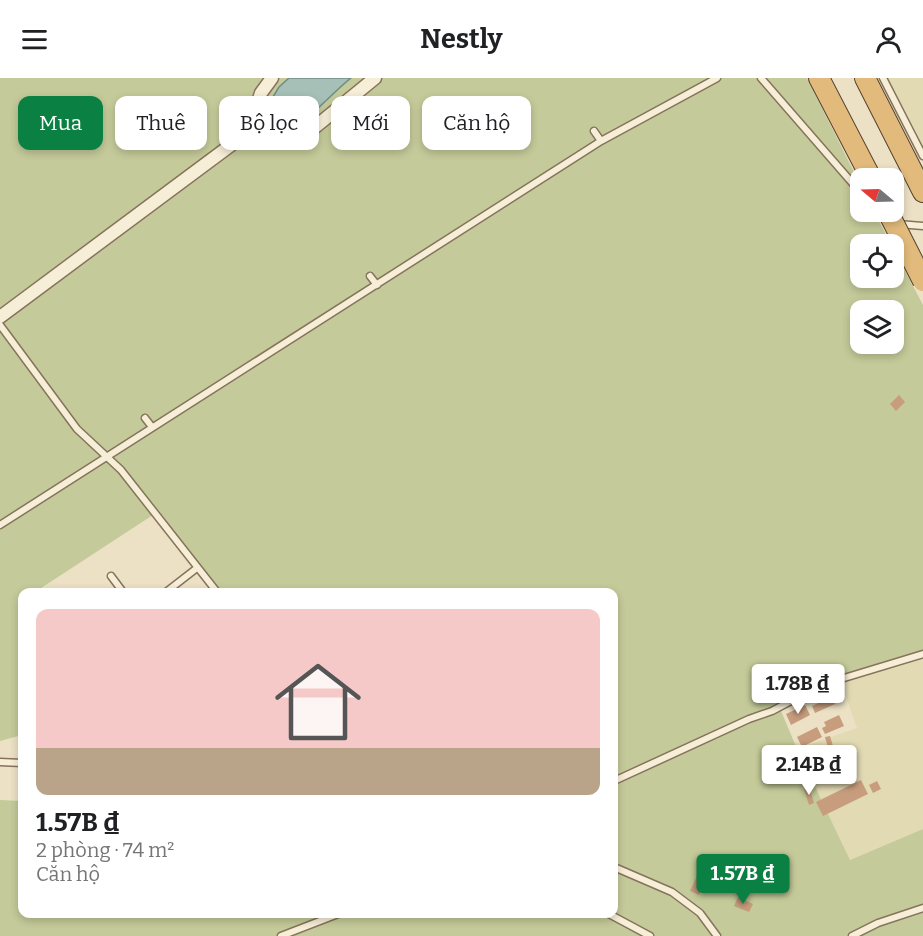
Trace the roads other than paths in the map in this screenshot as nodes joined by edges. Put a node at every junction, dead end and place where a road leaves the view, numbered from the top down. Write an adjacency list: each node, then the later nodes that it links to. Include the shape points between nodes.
1 (272, 78): 9 (street)
2 (375, 78): 10 (street)
3 (717, 78): 12 (lane)
4 (761, 78): 18 (lane)
5 (819, 78): 16 (highway)
6 (834, 78): 17 (highway)
7 (865, 78): 19 (highway)
8 (882, 78): 14 (lane); 15 (highway)
9 (260, 96)
10 (319, 124)
11 (594, 131): 12 (lane)
12 (601, 141): 27 (lane)
13 (224, 150): 28 (street)
14 (923, 156)
15 (923, 163)
16 (866, 168)
17 (880, 168)
18 (850, 180)
19 (923, 192)
20 (904, 216): 24 (highway)
21 (888, 222): 23 (lane)
22 (893, 222): 26 (highway, bridge)
23 (923, 226)
24 (923, 254)
25 (370, 276): 27 (lane)
26 (923, 281)
27 (377, 285): 31 (lane)
28 (0, 317)
29 (0, 325): 32 (lane, via 77,429)
30 (146, 418): 31 (lane)
31 (152, 427): 32 (lane)
32 (106, 458): 33 (lane); 34 (lane, via 133,484)
33 (0, 525)
34 (197, 568): 37 (lane); 38 (lane)
35 (111, 576): 36 (lane)
36 (120, 588)
37 (171, 588)
38 (214, 588)
39 (923, 654): 42 (lane, via 821,685)
40 (0, 762): 41 (lane)
41 (18, 763)
42 (618, 779)
43 (618, 869): 49 (lane, via 680,897 700,913)
44 (923, 908): 50 (lane)
45 (328, 918): 47 (lane)
46 (616, 918): 48 (lane)
47 (281, 936)
48 (650, 936)
49 (717, 936)
50 (852, 936)

